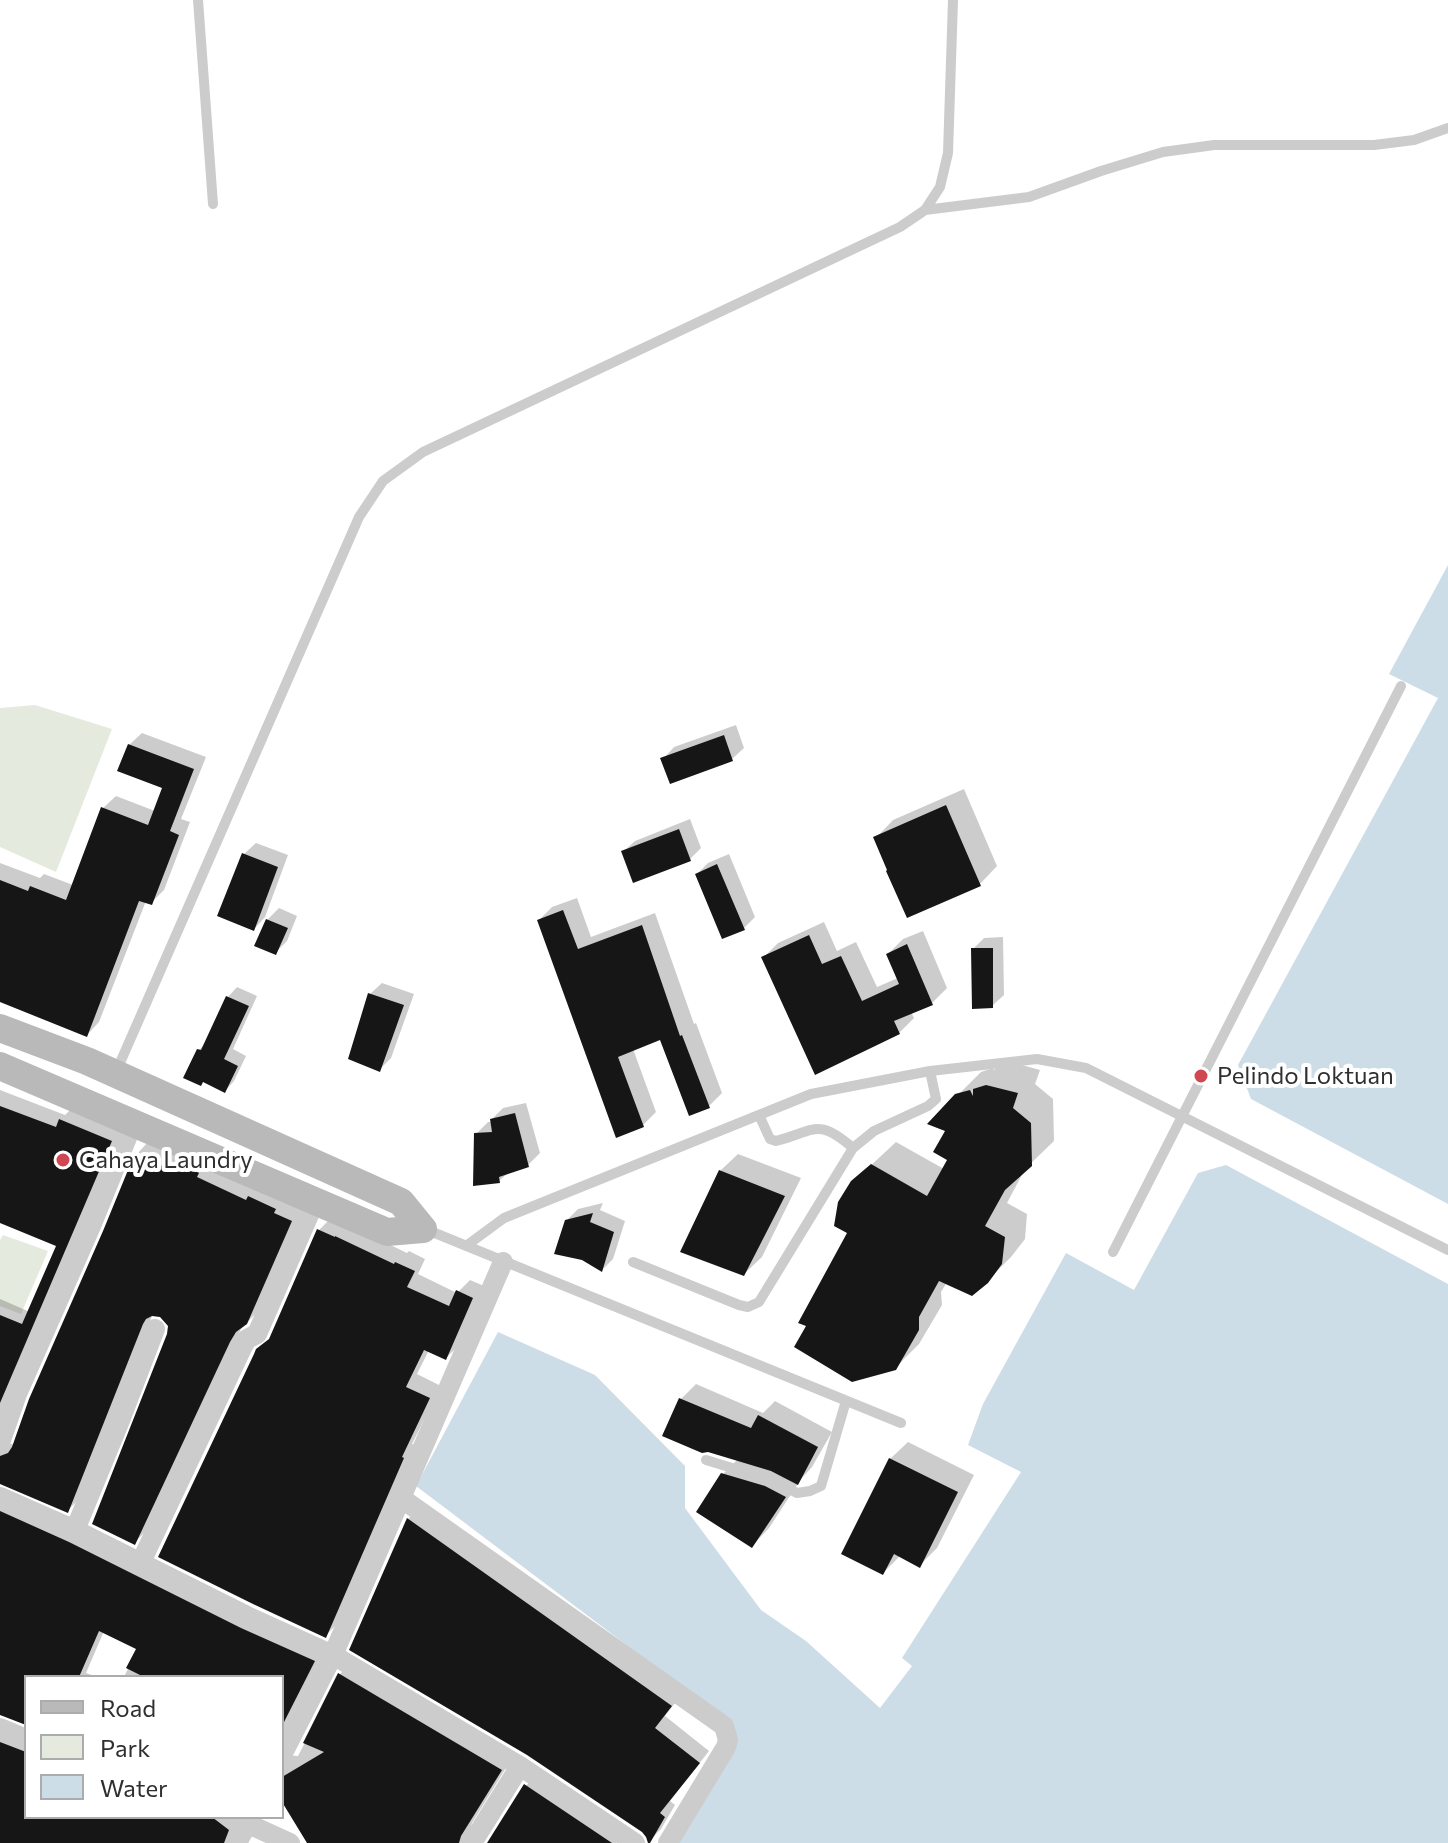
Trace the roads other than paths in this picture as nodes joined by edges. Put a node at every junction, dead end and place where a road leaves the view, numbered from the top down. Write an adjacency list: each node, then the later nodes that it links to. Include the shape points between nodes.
1 (198, 0): 4 (lane)
2 (953, 0): 5 (lane, via 948,153 940,187)
3 (1448, 128): 5 (lane, via 1414,140 1374,145 1214,145 1163,152 1029,197)
4 (213, 204)
5 (925, 210): 11 (lane, via 900,227 423,452 383,481 359,517 328,585)
6 (1401, 686): 14 (lane)
7 (0, 1028): 8 (street)
8 (87, 1061): 11 (street); 12 (street)
9 (0, 1066): 12 (street)
10 (930, 1071): 13 (lane, via 811,1094); 14 (lane, via 1050,1061 1086,1068); 16 (lane, via 936,1099)
11 (115, 1074): 18 (street)
12 (73, 1097): 15 (street)
13 (759, 1115): 16 (lane, via 770,1139 820,1129 835,1132); 21 (lane, via 504,1218)
14 (1182, 1117): 22 (lane); 23 (lane)
15 (133, 1123): 17 (street); 29 (street)
16 (853, 1148): 25 (lane, via 759,1302 739,1305)
17 (315, 1201): 20 (street); 34 (street, via 257,1334 242,1348)
18 (401, 1202): 19 (street); 20 (street)
19 (423, 1229): 20 (street); 21 (lane)
20 (387, 1232)
21 (466, 1246): 24 (lane)
22 (1448, 1250)
23 (1113, 1252)
24 (503, 1262): 27 (lane); 32 (street)
25 (633, 1262)
26 (155, 1329): 33 (street)
27 (846, 1401): 28 (lane); 30 (lane, via 821,1486 810,1491 797,1493)
28 (901, 1423)
29 (0, 1443)
30 (706, 1460)
31 (0, 1497): 33 (street)
32 (401, 1498): 35 (street); 45 (street, via 724,1726 726,1747)
33 (75, 1530): 34 (street)
34 (141, 1562): 35 (street)
35 (333, 1655): 38 (street); 39 (street)
36 (0, 1728): 37 (street)
37 (24, 1738)
38 (284, 1751)
39 (520, 1766): 43 (street); 44 (street)
40 (244, 1819): 41 (street); 42 (street)
41 (237, 1843)
42 (290, 1843)
43 (472, 1843)
44 (635, 1843)
45 (668, 1843)

